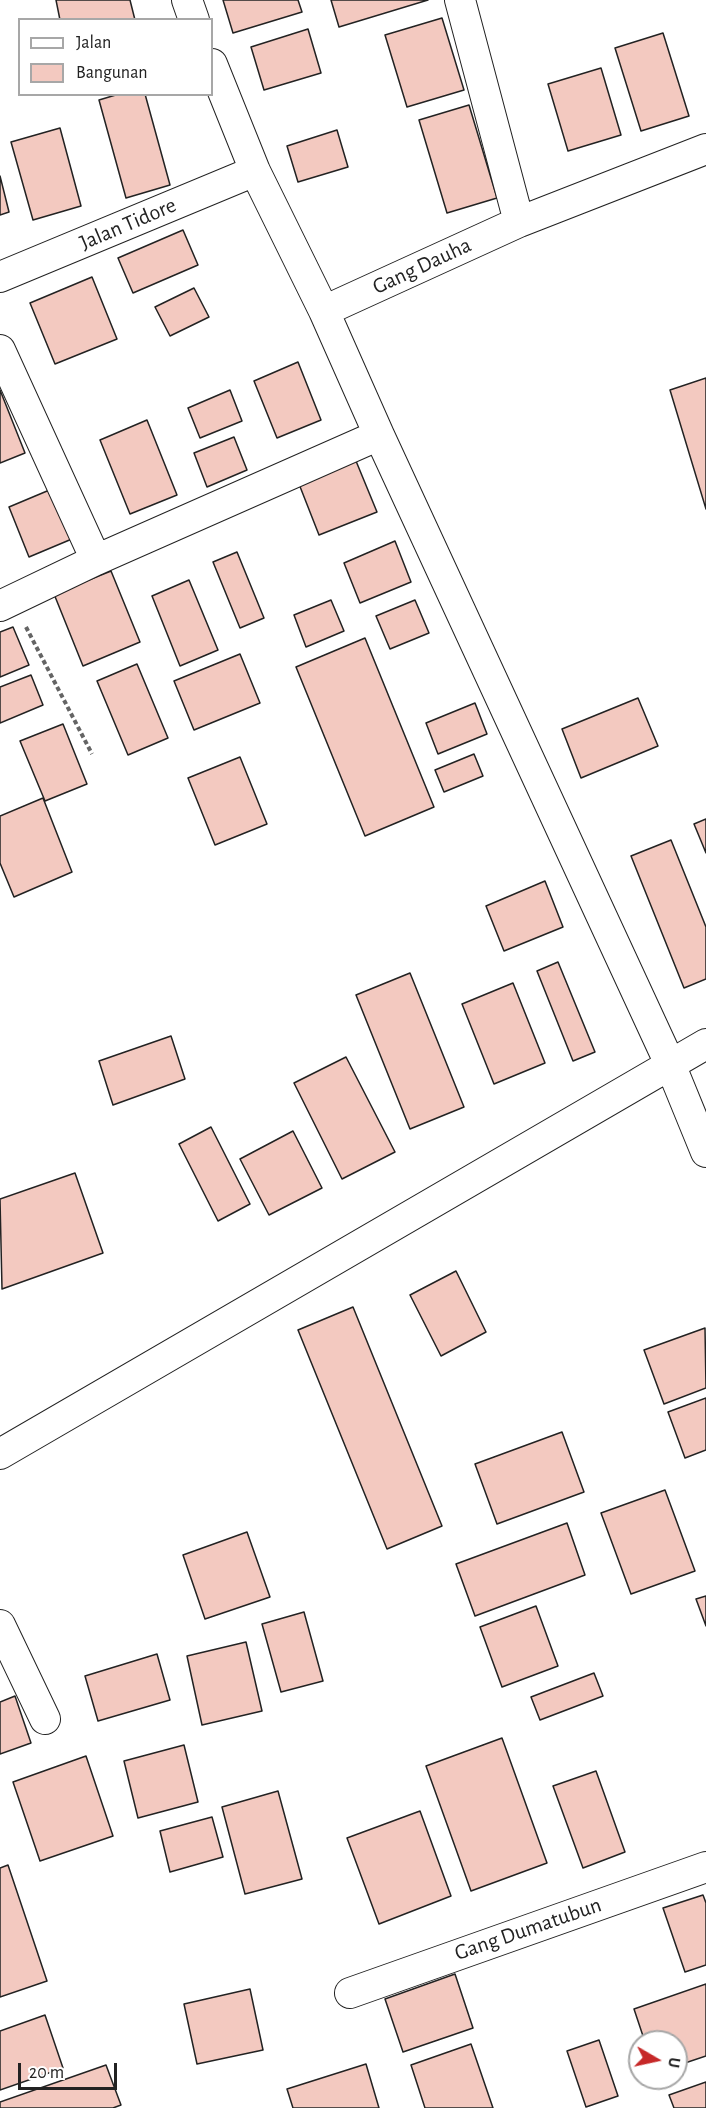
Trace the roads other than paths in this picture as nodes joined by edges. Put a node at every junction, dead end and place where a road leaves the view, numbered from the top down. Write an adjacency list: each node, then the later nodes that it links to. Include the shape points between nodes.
1 (187, 0): 3 (street)
2 (460, 0): 7 (street)
3 (193, 18)
4 (213, 66): 6 (street)
5 (706, 149): 7 (street, Gang Dauha)
6 (255, 171): 8 (street, Jalan Tidore); 9 (street)
7 (519, 222): 9 (street, Gang Dauha)
8 (0, 277)
9 (324, 311): 11 (street)
10 (0, 350): 12 (street)
11 (379, 435): 12 (street); 15 (street)
12 (96, 560): 13 (street)
13 (6, 603)
14 (706, 1044): 15 (street)
15 (670, 1064): 16 (street); 17 (street)
16 (706, 1152)
17 (0, 1454)
18 (0, 1625): 19 (street)
19 (45, 1719)
20 (706, 1867): 21 (street, Gang Dumatubun)
21 (350, 1993)

